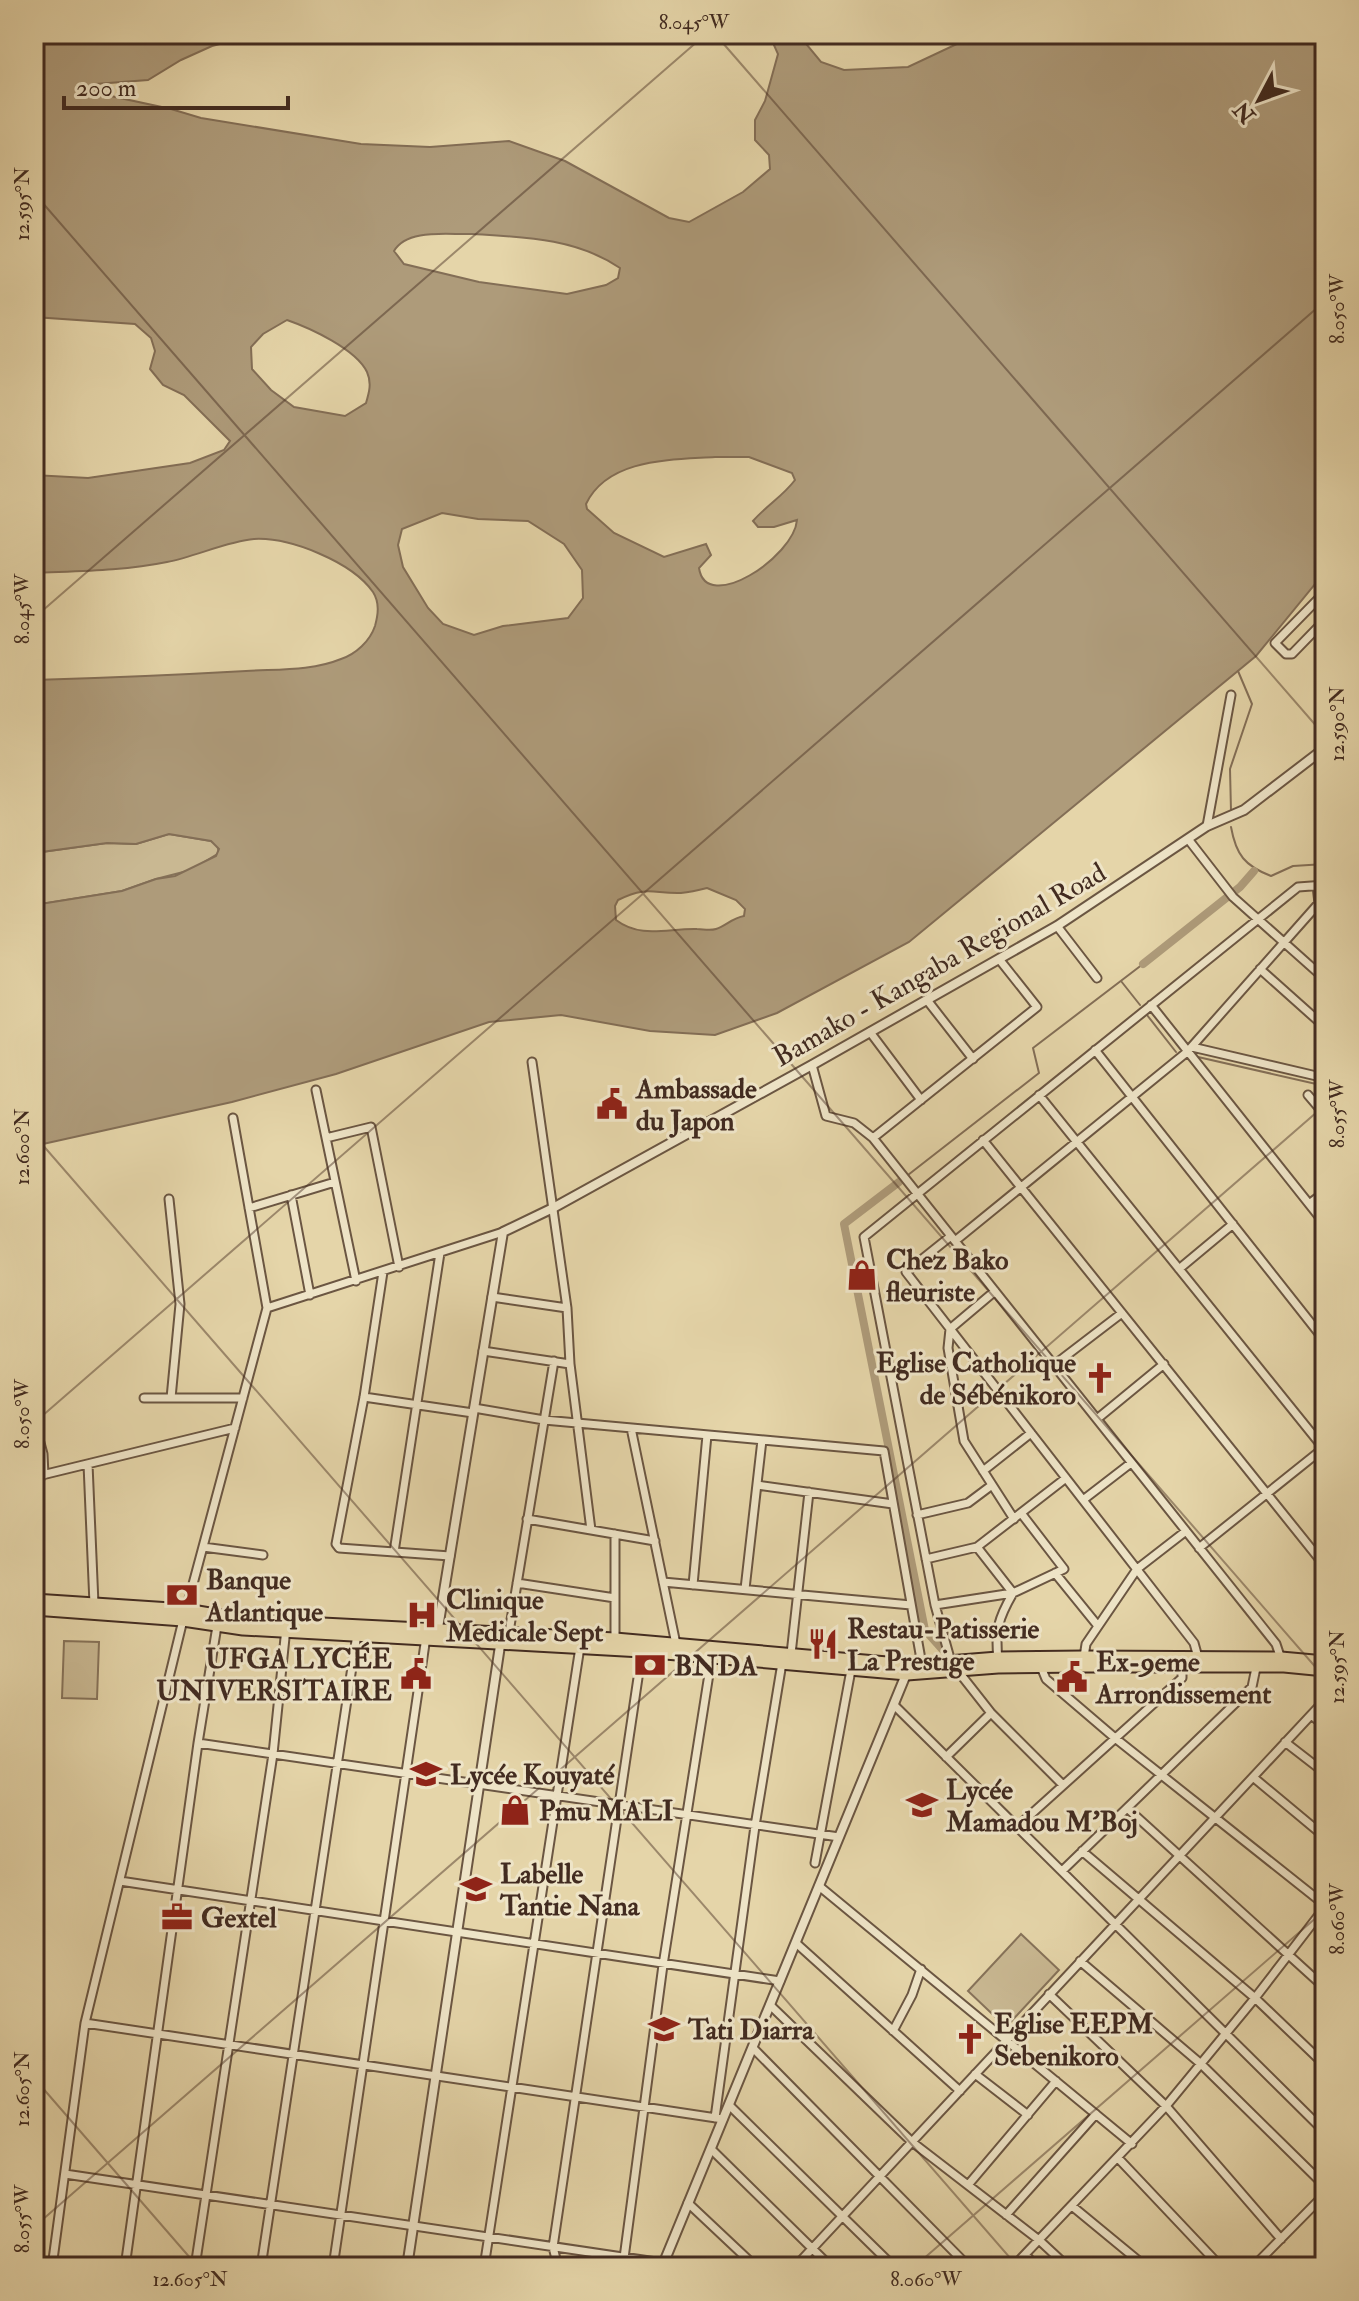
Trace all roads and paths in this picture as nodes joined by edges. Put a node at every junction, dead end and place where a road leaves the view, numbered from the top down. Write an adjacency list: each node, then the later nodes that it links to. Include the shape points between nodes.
1 (1325, 592): 2 (street, via 1275,643 1292,654)
2 (1325, 620)
3 (1231, 695): 5 (street)
4 (1325, 748): 5 (street, Bamako - Kangaba Regional Road, via 1241,812)
5 (1207, 826): 6 (street, Bamako - Kangaba Regional Road)
6 (1188, 839): 9 (street, via 1223,886); 10 (street, Bamako - Kangaba Regional Road)
7 (1321, 885): 8 (street); 9 (street, via 1298,887)
8 (1322, 906): 11 (street)
9 (1257, 919): 11 (street); 17 (street)
10 (1057, 926): 12 (street, Bamako - Kangaba Regional Road); 14 (street)
11 (1284, 942): 13 (street); 15 (street)
12 (999, 959): 16 (street, Bamako - Kangaba Regional Road); 22 (street, via 1037,1007)
13 (1260, 969): 18 (street); 20 (street)
14 (1097, 978)
15 (1325, 979)
16 (927, 1000): 19 (street, Bamako - Kangaba Regional Road); 22 (street)
17 (1151, 1005): 20 (street); 21 (street)
18 (1325, 1027)
19 (870, 1032): 24 (street, Bamako - Kangaba Regional Road); 31 (street)
20 (1189, 1049): 26 (street); 30 (street); 44 (street)
21 (1095, 1050): 28 (street); 30 (street)
22 (973, 1059): 31 (street)
23 (532, 1062): 46 (street)
24 (812, 1065): 35 (street, via 826,1116 854,1123); 46 (street, Bamako - Kangaba Regional Road)
25 (1325, 1069): 26 (street)
26 (1322, 1077)
27 (316, 1090): 34 (street)
28 (1039, 1095): 36 (street); 37 (street)
29 (1308, 1095): 32 (street)
30 (1132, 1097): 37 (street); 47 (street)
31 (921, 1100): 35 (street)
32 (1325, 1115)
33 (233, 1118): 45 (street)
34 (326, 1138): 38 (street); 52 (street, via 371,1127)
35 (873, 1138): 41 (street)
36 (983, 1140): 39 (street); 41 (street)
37 (1076, 1142): 39 (street); 53 (street)
38 (335, 1182): 42 (street); 55 (street)
39 (1021, 1187): 50 (street); 62 (street)
40 (1325, 1192): 44 (street)
41 (917, 1193): 50 (street); 98 (street, via 864,1237)
42 (291, 1195): 45 (street); 57 (street)
43 (169, 1199): 72 (street, via 180,1304)
44 (1309, 1204): 48 (street)
45 (249, 1208): 60 (street)
46 (553, 1208): 49 (street, Bamako - Kangaba Regional Road); 61 (street)
47 (1233, 1224): 53 (street); 64 (street)
48 (1325, 1224)
49 (503, 1232): 51 (street); 58 (street)
50 (953, 1238): 56 (street); 63 (street, via 906,1272)
51 (440, 1253): 52 (street); 74 (street)
52 (399, 1267): 54 (street)
53 (1179, 1269): 84 (street)
54 (383, 1272): 55 (street); 70 (street)
55 (356, 1281): 57 (street)
56 (995, 1291): 63 (street); 69 (street)
57 (310, 1295): 60 (street)
58 (492, 1297): 61 (street); 65 (street)
59 (34, 1307): 88 (street, via 36,1428)
60 (267, 1308): 73 (street)
61 (567, 1308): 67 (street)
62 (1122, 1313): 68 (street); 69 (street)
63 (950, 1329): 81 (street); 87 (street, via 948,1348 964,1441)
64 (1325, 1341)
65 (483, 1351): 66 (street); 75 (street)
66 (554, 1361): 67 (street); 77 (street)
67 (570, 1364): 78 (street)
68 (1164, 1364): 76 (street); 94 (street)
69 (1054, 1365): 76 (street)
70 (364, 1397): 74 (street); 108 (street, via 336,1544)
71 (144, 1398): 72 (street)
72 (171, 1398): 73 (street)
73 (243, 1398): 79 (street)
74 (416, 1405): 75 (street); 108 (street)
75 (474, 1411): 77 (street); 110 (street)
76 (1097, 1419): 85 (street)
77 (544, 1420): 78 (street); 99 (street)
78 (578, 1423): 80 (street); 101 (street)
79 (235, 1428): 86 (street); 105 (street)
80 (631, 1428): 82 (street); 104 (street)
81 (1031, 1433): 87 (street); 90 (street)
82 (707, 1435): 83 (street); 117 (street)
83 (762, 1440): 91 (street); 96 (street, via 884,1451)
84 (1324, 1448): 94 (street)
85 (1131, 1463): 95 (street); 102 (street)
86 (88, 1464): 88 (street); 123 (street)
87 (983, 1471): 92 (street)
88 (44, 1475): 89 (street)
89 (34, 1477)
90 (1066, 1478): 95 (street); 97 (street)
91 (757, 1485): 93 (street); 118 (street)
92 (992, 1485): 98 (street, via 968,1503); 100 (street)
93 (809, 1492): 96 (street); 120 (street)
94 (1268, 1493): 107 (street); 112 (street)
95 (1083, 1500): 113 (street)
96 (893, 1504): 124 (street)
97 (1021, 1513): 100 (street); 114 (street, via 1064,1569)
98 (917, 1515): 111 (street)
99 (527, 1519): 101 (street); 116 (street)
100 (1014, 1519): 106 (street)
101 (591, 1530): 103 (street)
102 (1186, 1531): 107 (street); 113 (street)
103 (615, 1534): 104 (street); 121 (street)
104 (655, 1541): 115 (street)
105 (203, 1547): 109 (street); 127 (street)
106 (977, 1547): 111 (street); 119 (street)
107 (1199, 1548): 143 (street, via 1276,1644)
108 (394, 1552): 110 (street)
109 (263, 1555)
110 (450, 1556): 132 (street)
111 (926, 1559): 125 (street)
112 (1325, 1566)
113 (1137, 1569): 130 (street); 142 (street, via 1194,1643)
114 (1055, 1573): 119 (street); 130 (street)
115 (663, 1582): 117 (street); 135 (street)
116 (517, 1583): 121 (street); 133 (street)
117 (693, 1585): 118 (street)
118 (745, 1589): 120 (street)
119 (1013, 1593): 125 (street); 141 (street, via 996,1634)
120 (798, 1594): 124 (street); 140 (street)
121 (615, 1598): 134 (street)
122 (34, 1600): 123 (highway)
123 (94, 1604): 127 (highway)
124 (911, 1605): 149 (street)
125 (935, 1605): 146 (street)
126 (34, 1609): 127 (highway)
127 (185, 1615): 128 (highway); 129 (highway); 183 (street)
128 (217, 1626): 129 (highway); 159 (street)
129 (286, 1626): 131 (highway); 132 (highway); 160 (street)
130 (1098, 1626): 139 (street)
131 (357, 1634): 132 (highway); 162 (street)
132 (433, 1635): 133 (highway); 164 (street)
133 (503, 1635): 134 (highway); 136 (highway); 167 (street)
134 (615, 1639): 135 (highway)
135 (676, 1644): 138 (highway)
136 (580, 1647): 137 (highway); 169 (street)
137 (642, 1651): 138 (highway); 170 (street)
138 (713, 1652): 140 (highway); 172 (street)
139 (1084, 1657): 141 (highway); 142 (highway)
140 (786, 1659): 149 (highway); 150 (highway); 174 (street)
141 (998, 1662): 146 (highway); 148 (highway)
142 (1199, 1662): 145 (highway); 147 (highway)
143 (1282, 1662): 144 (highway); 145 (highway); 151 (highway)
144 (1325, 1662)
145 (1257, 1663): 165 (street, via 1252,1687)
146 (954, 1666): 149 (highway); 149 (highway); 154 (street)
147 (1182, 1666): 148 (highway); 157 (street, via 1182,1678)
148 (1041, 1667): 157 (street, via 1046,1679)
149 (913, 1668): 150 (highway); 153 (street)
150 (851, 1670): 176 (street)
151 (1325, 1670)
152 (1325, 1700): 155 (street)
153 (894, 1705): 161 (street); 177 (street)
154 (991, 1713): 161 (street); 168 (street)
155 (1311, 1715): 156 (street); 158 (street)
156 (1325, 1726)
157 (1115, 1738): 165 (street); 168 (street)
158 (1285, 1742): 163 (street); 166 (street)
159 (198, 1743): 160 (street); 185 (street)
160 (273, 1754): 162 (street); 187 (street)
161 (946, 1757): 175 (street)
162 (338, 1764): 164 (street); 189 (street)
163 (1325, 1773)
164 (408, 1774): 167 (street); 190 (street)
165 (1161, 1775): 171 (street); 173 (street)
166 (1253, 1777): 173 (street); 178 (street)
167 (479, 1785): 169 (street); 192 (street)
168 (1063, 1785): 175 (street)
169 (557, 1796): 170 (street); 194 (street)
170 (619, 1806): 172 (street); 195 (street)
171 (1127, 1808): 179 (street); 180 (street)
172 (686, 1815): 174 (street); 198 (street)
173 (1215, 1817): 180 (street); 188 (street)
174 (755, 1826): 176 (street); 200 (street)
175 (1017, 1827): 182 (street)
176 (822, 1834): 177 (street); 181 (street)
177 (839, 1837): 184 (street)
178 (1325, 1837)
179 (1082, 1851): 182 (street); 186 (street)
180 (1179, 1856): 186 (street); 196 (street)
181 (815, 1863)
182 (1062, 1871): 191 (street)
183 (120, 1881): 185 (street); 206 (street)
184 (819, 1886): 193 (street); 199 (street)
185 (178, 1890): 187 (street); 208 (street)
186 (1139, 1899): 191 (street); 204 (street)
187 (251, 1900): 189 (street); 211 (street)
188 (1325, 1906): 196 (street)
189 (316, 1909): 190 (street); 213 (street)
190 (385, 1921): 192 (street); 215 (street)
191 (1115, 1924): 197 (street); 209 (street)
192 (457, 1932): 194 (street); 218 (street)
193 (796, 1943): 201 (street); 207 (street)
194 (534, 1944): 195 (street); 220 (street)
195 (597, 1953): 198 (street); 222 (street)
196 (1288, 1955): 202 (street); 204 (street)
197 (1080, 1961): 203 (street); 214 (street)
198 (663, 1965): 200 (street); 225 (street)
199 (921, 1969): 207 (street); 210 (street)
200 (735, 1974): 201 (street); 228 (street)
201 (780, 1981): 205 (street)
202 (1325, 1988)
203 (1049, 1994): 210 (street); 224 (street)
204 (1255, 1998): 209 (street); 216 (street)
205 (770, 2005): 212 (street); 230 (street)
206 (85, 2023): 208 (street); 234 (street)
207 (893, 2031): 221 (street)
208 (158, 2034): 211 (street); 236 (street)
209 (1226, 2034): 214 (street); 229 (street)
210 (1007, 2040): 217 (street); 219 (street)
211 (229, 2044): 213 (street); 239 (street)
212 (753, 2048): 223 (street); 235 (street)
213 (294, 2054): 215 (street); 242 (street)
214 (1201, 2064): 224 (street); 238 (street)
215 (364, 2065): 218 (street); 244 (street)
216 (1325, 2065)
217 (975, 2074): 221 (street); 227 (street)
218 (436, 2076): 220 (street); 247 (street)
219 (1056, 2081): 226 (street); 227 (street)
220 (512, 2087): 222 (street); 248 (street)
221 (960, 2091): 230 (street)
222 (575, 2097): 225 (street); 251 (street)
223 (729, 2105): 228 (street); 246 (street)
224 (1166, 2106): 231 (street); 249 (street)
225 (643, 2107): 228 (street); 254 (street)
226 (1096, 2114): 231 (street); 245 (street)
227 (1028, 2115): 237 (street)
228 (719, 2118): 232 (street)
229 (1325, 2132)
230 (912, 2142): 235 (street); 237 (street)
231 (1132, 2144): 233 (street)
232 (711, 2149): 241 (street); 252 (street)
233 (1118, 2158): 243 (street); 273 (street)
234 (65, 2174): 236 (street); 257 (street)
235 (879, 2176): 246 (street); 268 (street)
236 (137, 2185): 239 (street); 258 (street)
237 (968, 2185): 245 (street)
238 (1325, 2186)
239 (206, 2195): 242 (street); 259 (street)
240 (1324, 2199): 249 (street)
241 (688, 2203): 256 (street); 264 (street)
242 (271, 2205): 244 (street); 260 (street)
243 (1072, 2206): 250 (street); 272 (street)
244 (341, 2215): 247 (street); 261 (street)
245 (1006, 2215): 250 (street)
246 (842, 2216): 252 (street); 267 (street)
247 (413, 2226): 248 (street); 262 (street)
248 (489, 2238): 251 (street); 263 (street)
249 (1281, 2239): 274 (street)
250 (1039, 2240): 253 (street); 271 (street)
251 (553, 2247): 254 (street); 255 (street)
252 (812, 2248): 265 (street); 266 (street)
253 (1026, 2255): 269 (street); 270 (street)
254 (624, 2258): 256 (street)
255 (560, 2265)
256 (663, 2265)
257 (52, 2267)
258 (125, 2267)
259 (195, 2267)
260 (261, 2267)
261 (333, 2267)
262 (407, 2267)
263 (484, 2267)
264 (756, 2267)
265 (795, 2267)
266 (831, 2267)
267 (894, 2267)
268 (969, 2267)
269 (1013, 2267)
270 (1036, 2267)
271 (1068, 2267)
272 (1146, 2267)
273 (1221, 2267)
274 (1253, 2267)

